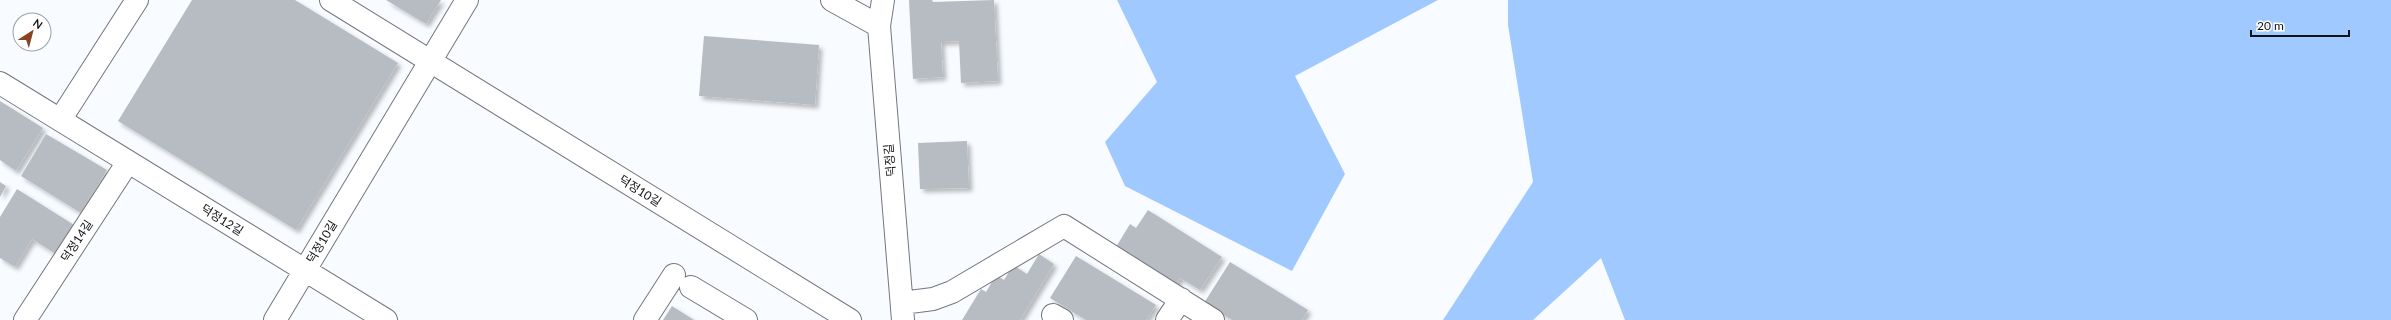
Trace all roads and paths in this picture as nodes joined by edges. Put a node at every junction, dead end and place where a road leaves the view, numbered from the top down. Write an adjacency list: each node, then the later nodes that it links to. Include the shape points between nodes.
1 (137, 0): 9 (street)
2 (331, 0): 7 (street, 덕정10길)
3 (467, 0): 7 (street, 덕정10길)
4 (832, 0): 6 (street)
5 (883, 0): 6 (street, 덕정길)
6 (879, 26): 13 (street, 덕정길)
7 (430, 62): 11 (street, 덕정10길); 19 (street, 덕정10길)
8 (0, 83): 9 (street, 덕정12길)
9 (60, 120): 10 (street, 덕정12길)
10 (128, 162): 11 (street, 덕정12길); 14 (street, 덕정14길)
11 (305, 271): 15 (street, 덕정10길); 16 (street, 덕정12길)
12 (1180, 299): 13 (street, via 1064,226 952,292); 20 (street); 21 (street)
13 (903, 312)
14 (26, 320)
15 (275, 320)
16 (386, 320)
17 (645, 320): 18 (street, via 682,281)
18 (746, 320)
19 (850, 320)
20 (1168, 320)
21 (1213, 320)

